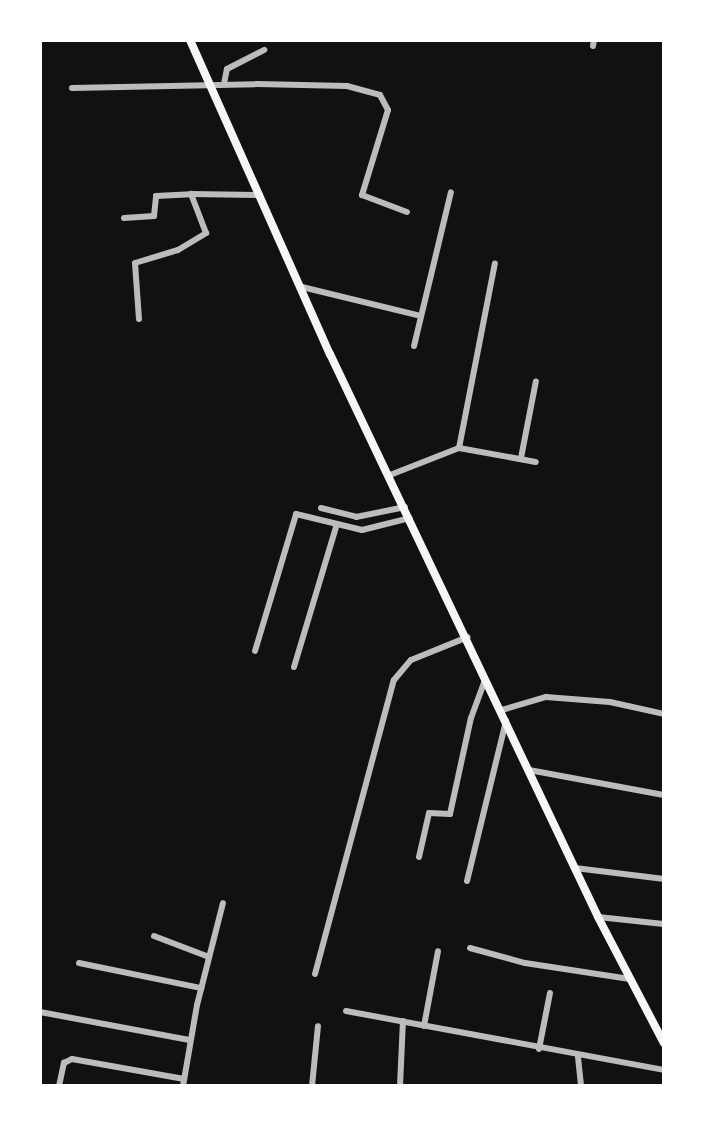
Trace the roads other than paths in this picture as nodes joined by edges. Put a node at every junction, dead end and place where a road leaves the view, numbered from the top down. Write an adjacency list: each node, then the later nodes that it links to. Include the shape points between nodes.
1 (190, 40): 3 (main road)
2 (264, 50): 4 (street, via 227,69)
3 (210, 83): 4 (street); 5 (street); 8 (main road)
4 (224, 84): 9 (street, via 347,86 385,97 388,110 362,195)
5 (72, 88)
6 (451, 192): 13 (street)
7 (191, 194): 8 (street); 10 (street, via 156,196 154,216); 14 (street, via 206,233 178,250 135,263)
8 (261, 195): 12 (main road)
9 (407, 212)
10 (124, 218)
11 (495, 263): 17 (street)
12 (302, 287): 13 (street); 20 (main road)
13 (421, 316): 15 (street)
14 (139, 319)
15 (414, 346)
16 (536, 381): 18 (street)
17 (459, 448): 18 (street); 20 (street)
18 (521, 458): 19 (street)
19 (536, 462)
20 (390, 475): 21 (main road)
21 (405, 507): 22 (street, via 356,517); 23 (main road)
22 (321, 508)
23 (410, 518): 24 (street, via 362,530); 25 (main road)
24 (337, 524): 26 (street, via 296,514); 27 (street)
25 (469, 637): 28 (main road); 46 (street, via 411,660 394,680)
26 (255, 651)
27 (294, 667)
28 (486, 676): 29 (main road); 34 (street, via 450,814 429,813)
29 (502, 710): 30 (street, via 546,697 610,702); 31 (main road)
30 (664, 714)
31 (506, 721): 32 (main road); 37 (street)
32 (529, 770): 33 (street); 35 (main road)
33 (664, 795)
34 (419, 857)
35 (575, 868): 36 (street); 39 (main road)
36 (664, 879)
37 (467, 881)
38 (223, 903): 44 (street)
39 (598, 917): 40 (street); 47 (main road)
40 (664, 924)
41 (154, 936): 44 (street)
42 (470, 948): 47 (street, via 525,963)
43 (438, 951): 54 (street)
44 (209, 957): 48 (street)
45 (79, 963): 48 (street)
46 (315, 974)
47 (630, 979): 56 (main road)
48 (201, 988): 55 (street)
49 (550, 993): 57 (street)
50 (346, 1011): 52 (street)
51 (40, 1012): 55 (street)
52 (403, 1021): 54 (street); 63 (street)
53 (318, 1026): 62 (street)
54 (424, 1026): 57 (street)
55 (189, 1040): 60 (street)
56 (664, 1043)
57 (539, 1049): 58 (street)
58 (578, 1057): 59 (street); 64 (street)
59 (664, 1070)
60 (184, 1082): 61 (street, via 72,1059 64,1063)
61 (59, 1086)
62 (312, 1086)
63 (400, 1086)
64 (581, 1086)

